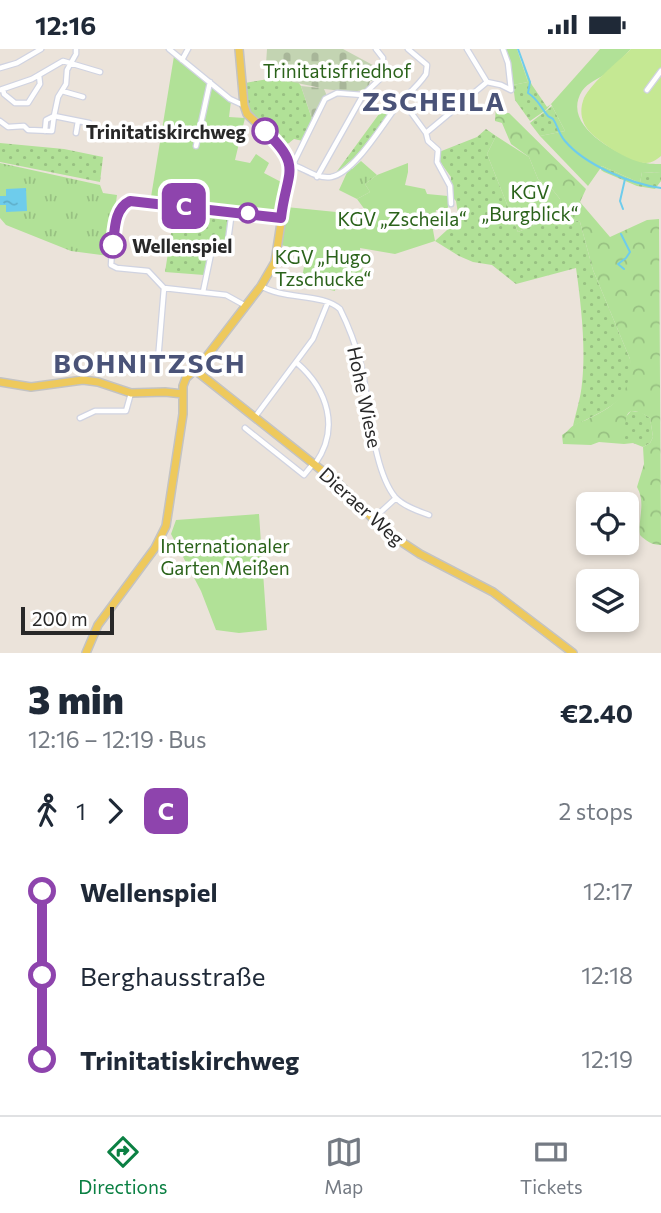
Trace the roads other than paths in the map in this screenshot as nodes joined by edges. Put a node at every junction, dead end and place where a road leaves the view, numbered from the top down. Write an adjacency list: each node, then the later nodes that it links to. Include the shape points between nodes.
1 (41, 49): 12 (street)
2 (76, 49): 11 (street)
3 (169, 49): 10 (street)
4 (188, 49): 10 (street)
5 (239, 49): 24 (main road)
6 (376, 49): 21 (street, via 383,58 383,70)
7 (408, 49): 23 (street, via 428,69)
8 (467, 49): 17 (street)
9 (503, 49): 17 (street, via 511,90)
10 (182, 60): 16 (street)
11 (69, 65): 14 (street); 15 (street, via 63,61); 20 (street)
12 (0, 68)
13 (661, 71): 19 (street)
14 (100, 72)
15 (39, 75): 18 (street); 18 (street, via 40,84 26,104 13,101)
16 (210, 82): 24 (street); 31 (street)
17 (486, 82): 30 (street)
18 (2, 90)
19 (648, 90)
20 (61, 91): 22 (street); 25 (street)
21 (363, 95): 32 (street, via 337,93 325,99); 33 (street)
22 (83, 97)
23 (402, 100): 30 (street); 33 (street, via 347,167 337,175)
24 (244, 105): 32 (main road, via 251,120 281,146)
25 (54, 116): 26 (street, via 46,120 45,131 8,127); 27 (street)
26 (0, 121)
27 (78, 121): 28 (street); 29 (street)
28 (89, 123)
29 (76, 133)
30 (426, 133): 34 (street, via 438,150 437,162 450,185)
31 (196, 146)
32 (290, 164): 33 (street); 36 (main road)
33 (317, 177)
34 (452, 204)
35 (232, 211): 36 (street); 38 (street, via 137,201 121,207 111,265 148,271); 39 (street, via 227,248 213,250)
36 (281, 218): 37 (main road, via 275,263)
37 (261, 286): 40 (street, via 278,295); 41 (main road)
38 (164, 288): 39 (street); 42 (street)
39 (203, 292): 41 (street, via 229,296)
40 (328, 302): 43 (street, via 318,330); 52 (street, Hohe Wiese, via 340,309 353,338 378,455)
41 (246, 306): 44 (main road)
42 (158, 360)
43 (297, 363): 48 (street); 51 (street, via 315,383 328,411 328,438)
44 (195, 370): 47 (main road, via 186,378); 48 (main road, Dieraer Weg)
45 (0, 382): 46 (main road, via 31,387 83,380)
46 (131, 393): 47 (main road); 49 (street, via 126,411 95,411)
47 (183, 394): 55 (main road, via 166,526 98,625)
48 (255, 417): 51 (main road, Dieraer Weg)
49 (80, 418)
50 (245, 428): 51 (street, via 304,475)
51 (314, 463): 54 (main road, Dieraer Weg)
52 (396, 498): 53 (street); 54 (street)
53 (429, 515)
54 (373, 519): 56 (main road, Dieraer Weg, via 421,554 493,592)
55 (86, 653)
56 (573, 653)

